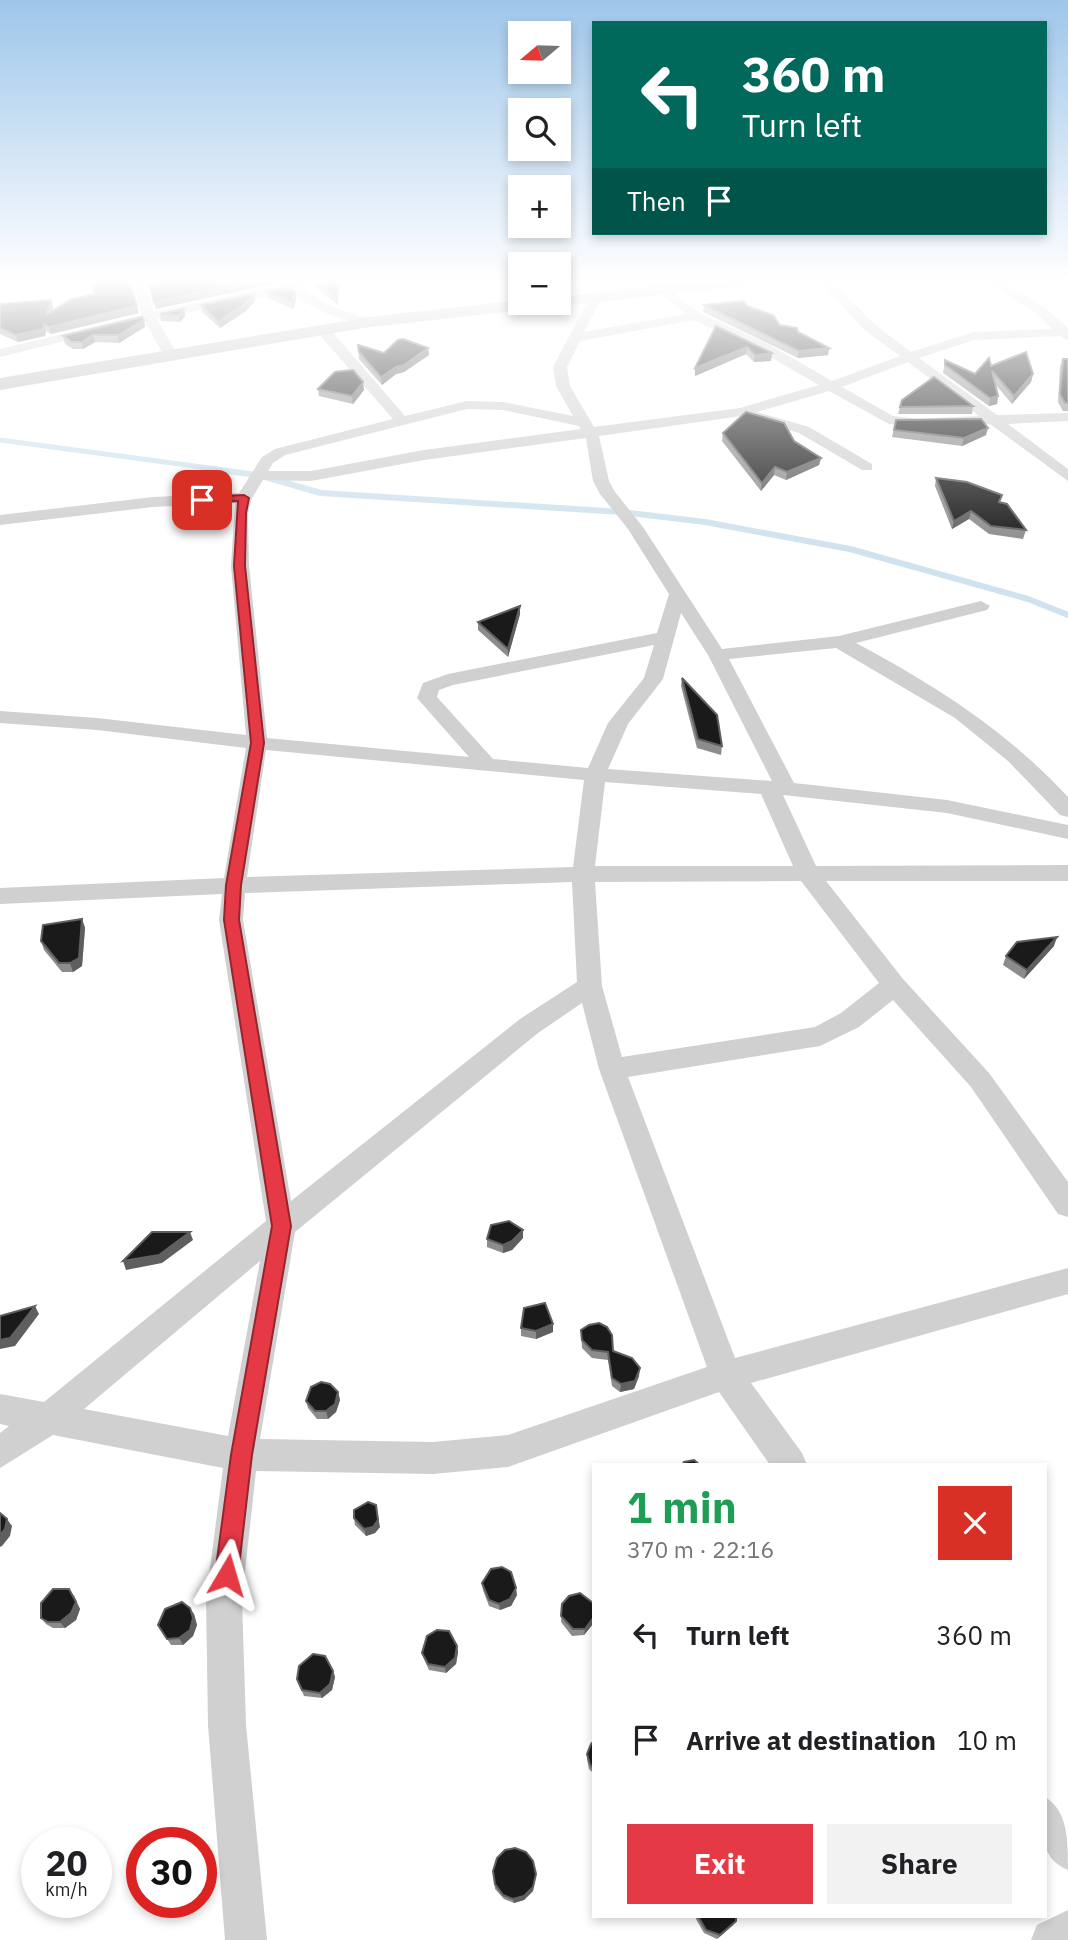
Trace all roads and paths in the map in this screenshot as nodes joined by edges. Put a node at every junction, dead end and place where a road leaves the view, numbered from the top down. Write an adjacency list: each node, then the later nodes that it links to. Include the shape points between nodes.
1 (89, 370): 7 (main road)
2 (357, 370): 12 (street)
3 (560, 370): 13 (street, via 563,386)
4 (803, 370): 8 (street)
5 (877, 370): 8 (street)
6 (928, 370): 11 (street)
7 (0, 384)
8 (832, 386): 9 (street); 11 (street, via 876,415 901,422)
9 (741, 412): 13 (street); 14 (street, via 804,430)
10 (1068, 417): 11 (street)
11 (990, 418): 16 (street)
12 (402, 421): 13 (street, via 483,404); 15 (street, via 280,452 267,460)
13 (587, 428): 15 (street, via 311,476); 19 (street, via 597,447 601,481 608,495 635,527)
14 (867, 467)
15 (258, 475): 17 (street)
16 (1068, 476)
17 (244, 498): 18 (street, via 153,502); 25 (street, via 240,566)
18 (0, 520)
19 (678, 594): 21 (street); 23 (street)
20 (981, 606): 22 (street)
21 (667, 637): 26 (street, via 430,687 427,698); 27 (street, via 653,679 618,723)
22 (839, 642): 23 (street); 29 (street, via 980,724 1025,763)
23 (717, 655): 28 (street)
24 (0, 717): 25 (street, via 189,732)
25 (257, 743): 26 (street); 34 (street)
26 (487, 765): 27 (street)
27 (595, 775): 28 (street); 32 (street)
28 (778, 788): 30 (street, via 971,809); 33 (street)
29 (1068, 810)
30 (1068, 832)
31 (1068, 873): 33 (street)
32 (583, 874): 33 (street); 34 (street); 37 (street)
33 (808, 874): 36 (street)
34 (234, 885): 35 (street); 40 (street, via 231,920)
35 (0, 895)
36 (894, 985): 38 (street, via 850,1020 820,1036); 39 (street, via 980,1080)
37 (590, 986): 38 (street); 40 (street, via 529,1026)
38 (612, 1069): 42 (street)
39 (1068, 1205)
40 (281, 1226): 44 (street); 46 (street)
41 (1068, 1281): 42 (street)
42 (726, 1376): 46 (street, via 508,1451 433,1458); 47 (street)
43 (0, 1409): 44 (street)
44 (52, 1416): 45 (street); 46 (street)
45 (0, 1452)
46 (241, 1455): 51 (street, via 224,1599 227,1725)
47 (789, 1463)
48 (1047, 1820): 49 (street)
49 (1068, 1850)
50 (1068, 1931): 52 (street)
51 (246, 1940)
52 (1052, 1940)

